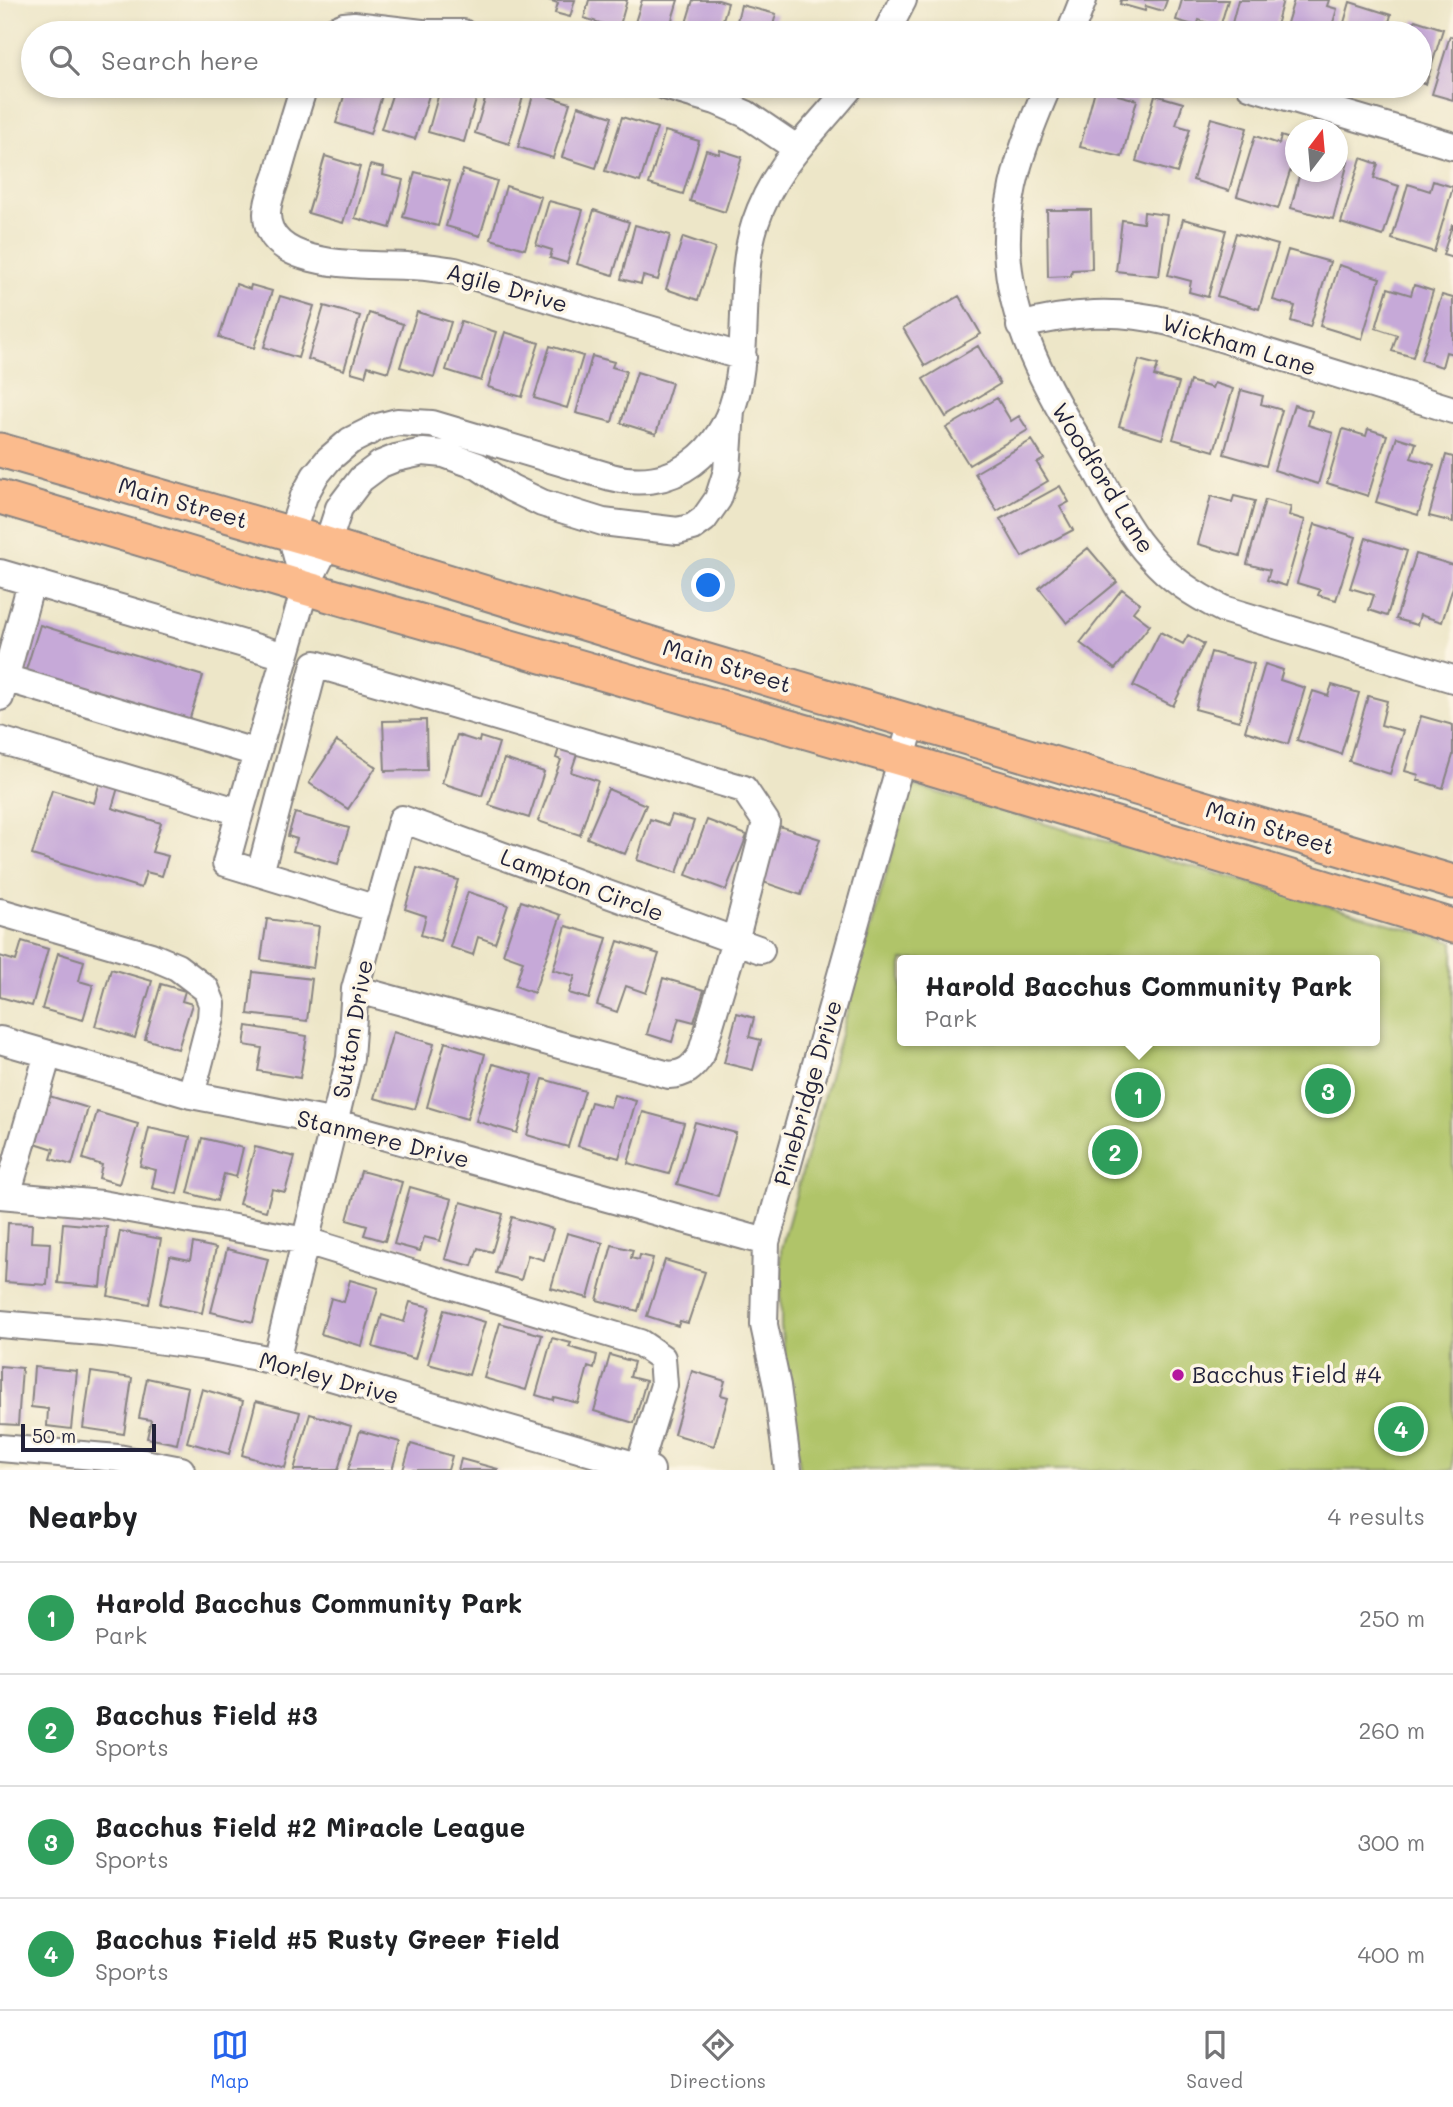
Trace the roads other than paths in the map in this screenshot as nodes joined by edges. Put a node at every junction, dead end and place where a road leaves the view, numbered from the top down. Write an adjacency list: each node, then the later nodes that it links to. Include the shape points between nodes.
1 (903, 0): 3 (street)
2 (1083, 0): 4 (street)
3 (892, 21)
4 (1076, 21)
5 (300, 98): 13 (street, Agile Drive, via 268,205 267,220 283,247 360,265 455,271)
6 (703, 98): 11 (street, via 732,107)
7 (840, 98): 11 (street)
8 (1043, 98): 12 (street, Woodford Lane, via 1017,165 1008,212 1009,271)
9 (1291, 98): 10 (street)
10 (1453, 146)
11 (796, 148): 13 (street, via 769,191 751,237 744,281)
12 (1020, 326): 15 (street, Wickham Lane, via 1076,314 1139,316); 26 (street, Woodford Lane, via 1045,383 1128,527 1174,579 1203,599 1240,615)
13 (743, 357): 14 (street)
14 (731, 410): 17 (street, via 703,454 664,477 622,480); 19 (street, via 727,471 715,506 700,523 664,531 603,522)
15 (1453, 410)
16 (0, 450): 20 (main road, Main Street)
17 (574, 466): 19 (street); 20 (street, via 432,424 386,425 349,441 323,465 304,496)
18 (0, 497): 24 (main road, Main Street)
19 (563, 510): 21 (street, via 521,494 463,459 443,453 411,454 381,464 352,488)
20 (291, 534): 21 (main road, Main Street); 24 (street)
21 (327, 545): 24 (street); 28 (main road, Main Street)
22 (0, 573): 23 (street)
23 (32, 583): 25 (street); 27 (street)
24 (305, 588): 25 (street); 31 (main road, Main Street)
25 (285, 656): 30 (street)
26 (1453, 679)
27 (3, 687): 30 (street)
28 (912, 722): 31 (street, Pinebridge Drive); 35 (main road, Main Street)
29 (0, 740): 32 (street)
30 (257, 753): 32 (street)
31 (901, 759): 38 (main road, Main Street); 48 (street, Pinebridge Drive)
32 (240, 812): 34 (street, via 226,863)
33 (402, 819): 36 (street, Sutton Drive); 39 (street, Lampton Circle)
34 (260, 873): 36 (street); 39 (street, via 315,663 744,789 766,822)
35 (1453, 883)
36 (377, 909): 41 (street, Sutton Drive)
37 (0, 912): 44 (street, via 151,956 177,967 206,989 211,1018)
38 (1453, 926)
39 (735, 940): 40 (street, Lampton Circle); 41 (street, via 701,1055 682,1074 669,1075)
40 (761, 950)
41 (355, 989): 45 (street, Sutton Drive, via 351,1058)
42 (0, 1040): 43 (street, Stanmere Drive)
43 (48, 1054): 44 (street, Stanmere Drive); 46 (street)
44 (191, 1095): 45 (street, Stanmere Drive)
45 (336, 1123): 47 (street, Sutton Drive); 48 (street, Stanmere Drive)
46 (3, 1195): 47 (street, via 102,1204)
47 (306, 1241): 50 (street, Sutton Drive); 52 (street, via 640,1343 662,1358 664,1385)
48 (766, 1242): 54 (street, Pinebridge Drive, via 764,1325)
49 (0, 1325): 50 (street, Morley Drive, via 104,1333)
50 (276, 1361): 52 (street, Morley Drive)
51 (0, 1448): 53 (street, via 118,1458)
52 (645, 1468)
53 (181, 1470)
54 (788, 1470)

